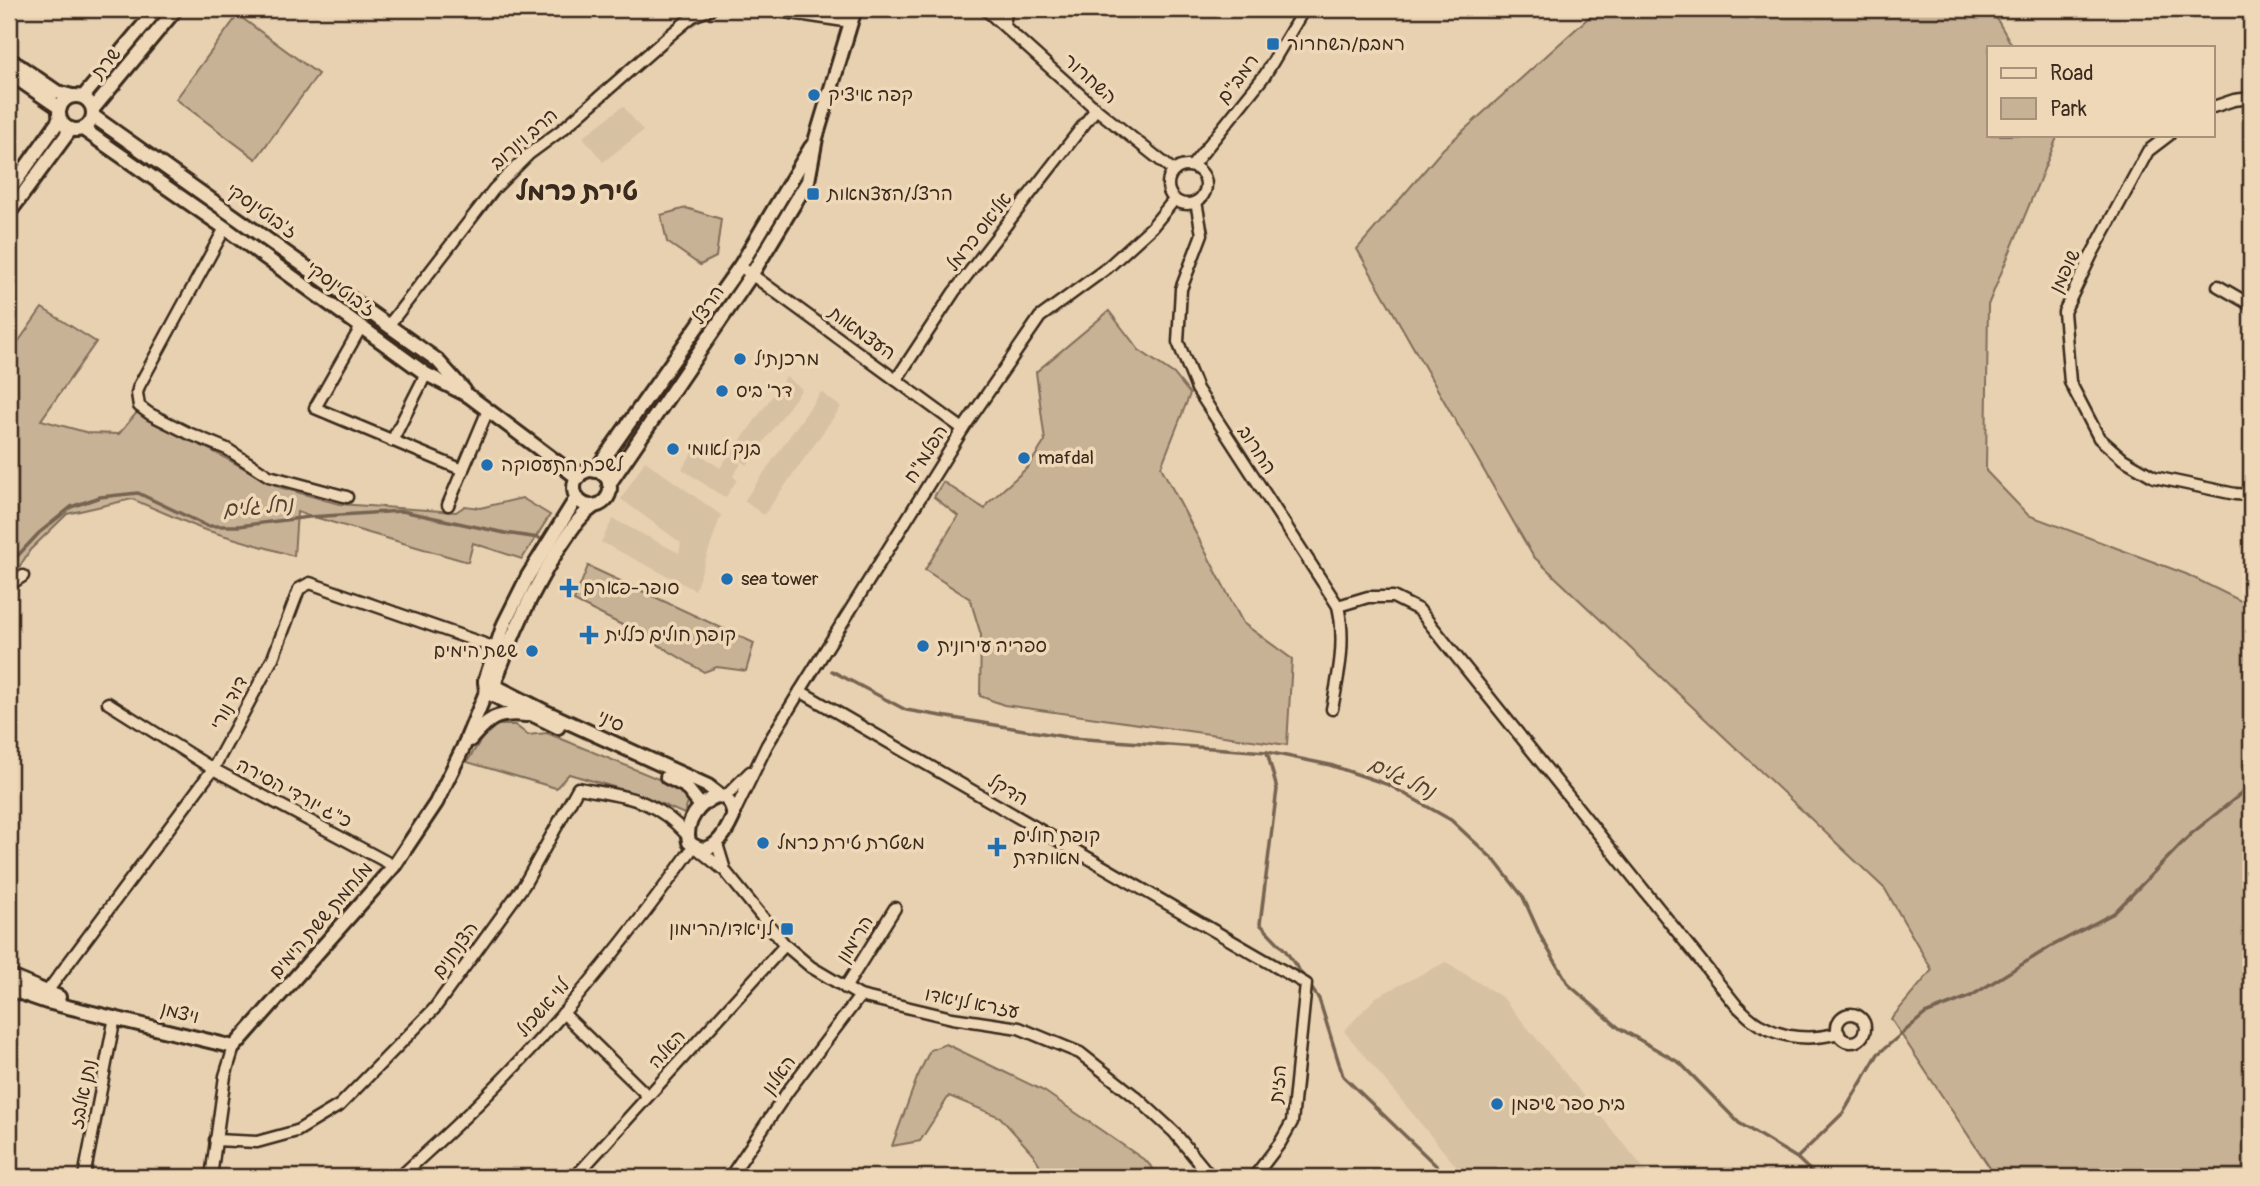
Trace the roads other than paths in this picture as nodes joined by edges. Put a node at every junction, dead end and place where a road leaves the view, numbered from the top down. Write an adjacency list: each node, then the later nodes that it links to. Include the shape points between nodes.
1 (157, 9): 13 (street, שרת)
2 (176, 9): 18 (street, שרת)
3 (711, 9): 33 (street, הרב וינרוב, via 693,16 512,171)
4 (765, 9): 9 (street)
5 (855, 9): 9 (street, הרצל)
6 (985, 9): 10 (street, השחרור)
7 (1007, 9): 10 (street)
8 (1304, 9): 22 (street, רמב"ם, via 1265,75)
9 (851, 22): 21 (street, הרצל)
10 (1004, 24): 16 (street, השחרור)
11 (9, 59): 13 (street, via 57,92)
12 (9, 73): 17 (street)
13 (78, 97): 17 (street, via 67,99); 18 (street, via 87,100)
14 (2251, 98): 15 (street)
15 (2214, 107)
16 (1096, 108): 23 (street, השחרור); 36 (street, אליאס כרמל, via 954,292)
17 (60, 113): 19 (street); 24 (street)
18 (93, 113): 19 (street, via 91,121); 33 (street, ז'בוטינסקי)
19 (77, 129): 27 (street); 28 (street, ז׳בוטינסקי)
20 (2168, 136): 45 (street, שופמן, via 2148,151 2064,312 2070,382 2099,438 2123,458 2154,477)
21 (816, 138): 29 (street, הרצל); 30 (street, הרצל, via 808,181)
22 (1192, 166): 23 (street); 26 (street, via 1206,183)
23 (1174, 171): 25 (street, via 1168,182)
24 (9, 191)
25 (1174, 200): 26 (street, via 1185,205); 39 (street, הפלמ"ח, via 1107,268 1040,317)
26 (1196, 202): 52 (street, החרוב, via 1202,234 1181,289 1178,342 1197,388)
27 (9, 213)
28 (225, 228): 34 (street, ז׳בוטינסקי); 46 (street, via 139,386 139,405 227,449 269,476)
29 (740, 266): 30 (street, העצמאות); 42 (street, הרצל)
30 (752, 274): 36 (street, העצמאות); 44 (street, הרצל)
31 (2218, 286): 32 (street)
32 (2251, 305)
33 (388, 326): 37 (street, ז'בוטינסקי, via 437,360)
34 (361, 327): 35 (street, ז׳בוטינסקי); 40 (street, via 315,408)
35 (426, 374): 37 (street, ז׳בוטינסקי); 40 (street)
36 (896, 380): 39 (street, העצמאות)
37 (469, 396): 38 (street, ז׳בוטינסקי)
38 (488, 410): 41 (street); 43 (street, ז׳בוטינסקי)
39 (963, 429): 55 (street, הפלמ"ח)
40 (392, 441): 41 (street)
41 (463, 470): 48 (street)
42 (596, 471): 43 (street); 44 (street)
43 (578, 478): 47 (street)
44 (610, 484): 49 (street, via 607,499)
45 (2251, 495)
46 (347, 497)
47 (577, 497): 49 (street); 53 (street, מלחמת ששת הימים, via 516,598)
48 (448, 505)
49 (594, 506): 54 (street, מלחמת ששת הימים, via 577,520 536,585)
50 (23, 576): 51 (street)
51 (9, 585)
52 (1338, 606): 57 (street, החרוב, via 1342,660); 79 (street, via 1368,597 1393,597 1419,610 1735,1005 1761,1026 1793,1036 1818,1038)
53 (496, 648): 54 (street, מלחמת ששת הימים); 61 (street, דוד נורי, via 310,583 299,589 273,658)
54 (488, 686): 58 (street, סיני); 59 (street, מלחמת ששת הימים); 62 (street, סיני)
55 (800, 691): 60 (street, הפלמ"ח); 72 (street, הדקל)
56 (108, 703): 61 (street, כ"ג יורדי הסירה)
57 (1332, 709)
58 (531, 715): 59 (street, via 511,713 492,718); 63 (street, סיני, via 679,782)
59 (463, 748): 67 (street, מלחמת ששת הימים, via 436,803)
60 (756, 767): 62 (street, הפלמ"ח); 64 (street, הפלמ"ח)
61 (213, 769): 67 (street, כ"ג יורדי הסירה); 75 (street, דוד נורי)
62 (723, 796): 63 (street); 64 (street)
63 (701, 806): 65 (street, via 690,822)
64 (734, 813): 66 (street)
65 (693, 843): 66 (street, via 710,848); 68 (street, עזרא לניאדו); 77 (street, לוי אשכול, via 654,902); 82 (street, הצנחנים, via 672,817 641,800 578,788 524,885 434,1009 340,1105 297,1130 257,1142)
66 (717, 844): 68 (street, עזרא לניאדו)
67 (394, 866): 80 (street, מלחמת ששת הימים)
68 (725, 871): 70 (street, עזרא לניאדו)
69 (895, 908): 73 (street, הרימון)
70 (785, 945): 73 (street, עזרא לניאדו); 81 (street, האלה)
71 (9, 976): 75 (street, ויצמן)
72 (1306, 984): 89 (street, הזית, via 1292,1122)
73 (845, 988): 76 (street, עזרא לניאדו)
74 (9, 989): 78 (street, ויצמן)
75 (46, 993): 78 (street, ויצמן)
76 (860, 996): 87 (street, האלון); 88 (street, עזרא לניאדו, via 1019,1028 1080,1054 1174,1132)
77 (563, 1013): 81 (street); 85 (street, לוי אשכול, via 490,1092)
78 (115, 1017): 80 (street, ויצמן); 83 (street, נתן אלבז)
79 (1839, 1033)
80 (234, 1047): 82 (street, מלחמת ששת הימים)
81 (648, 1096): 86 (street, האלה)
82 (215, 1140): 84 (street, מלחמת ששת הימים)
83 (84, 1177)
84 (211, 1177)
85 (400, 1177)
86 (575, 1177)
87 (730, 1177)
88 (1211, 1177)
89 (1254, 1177)

